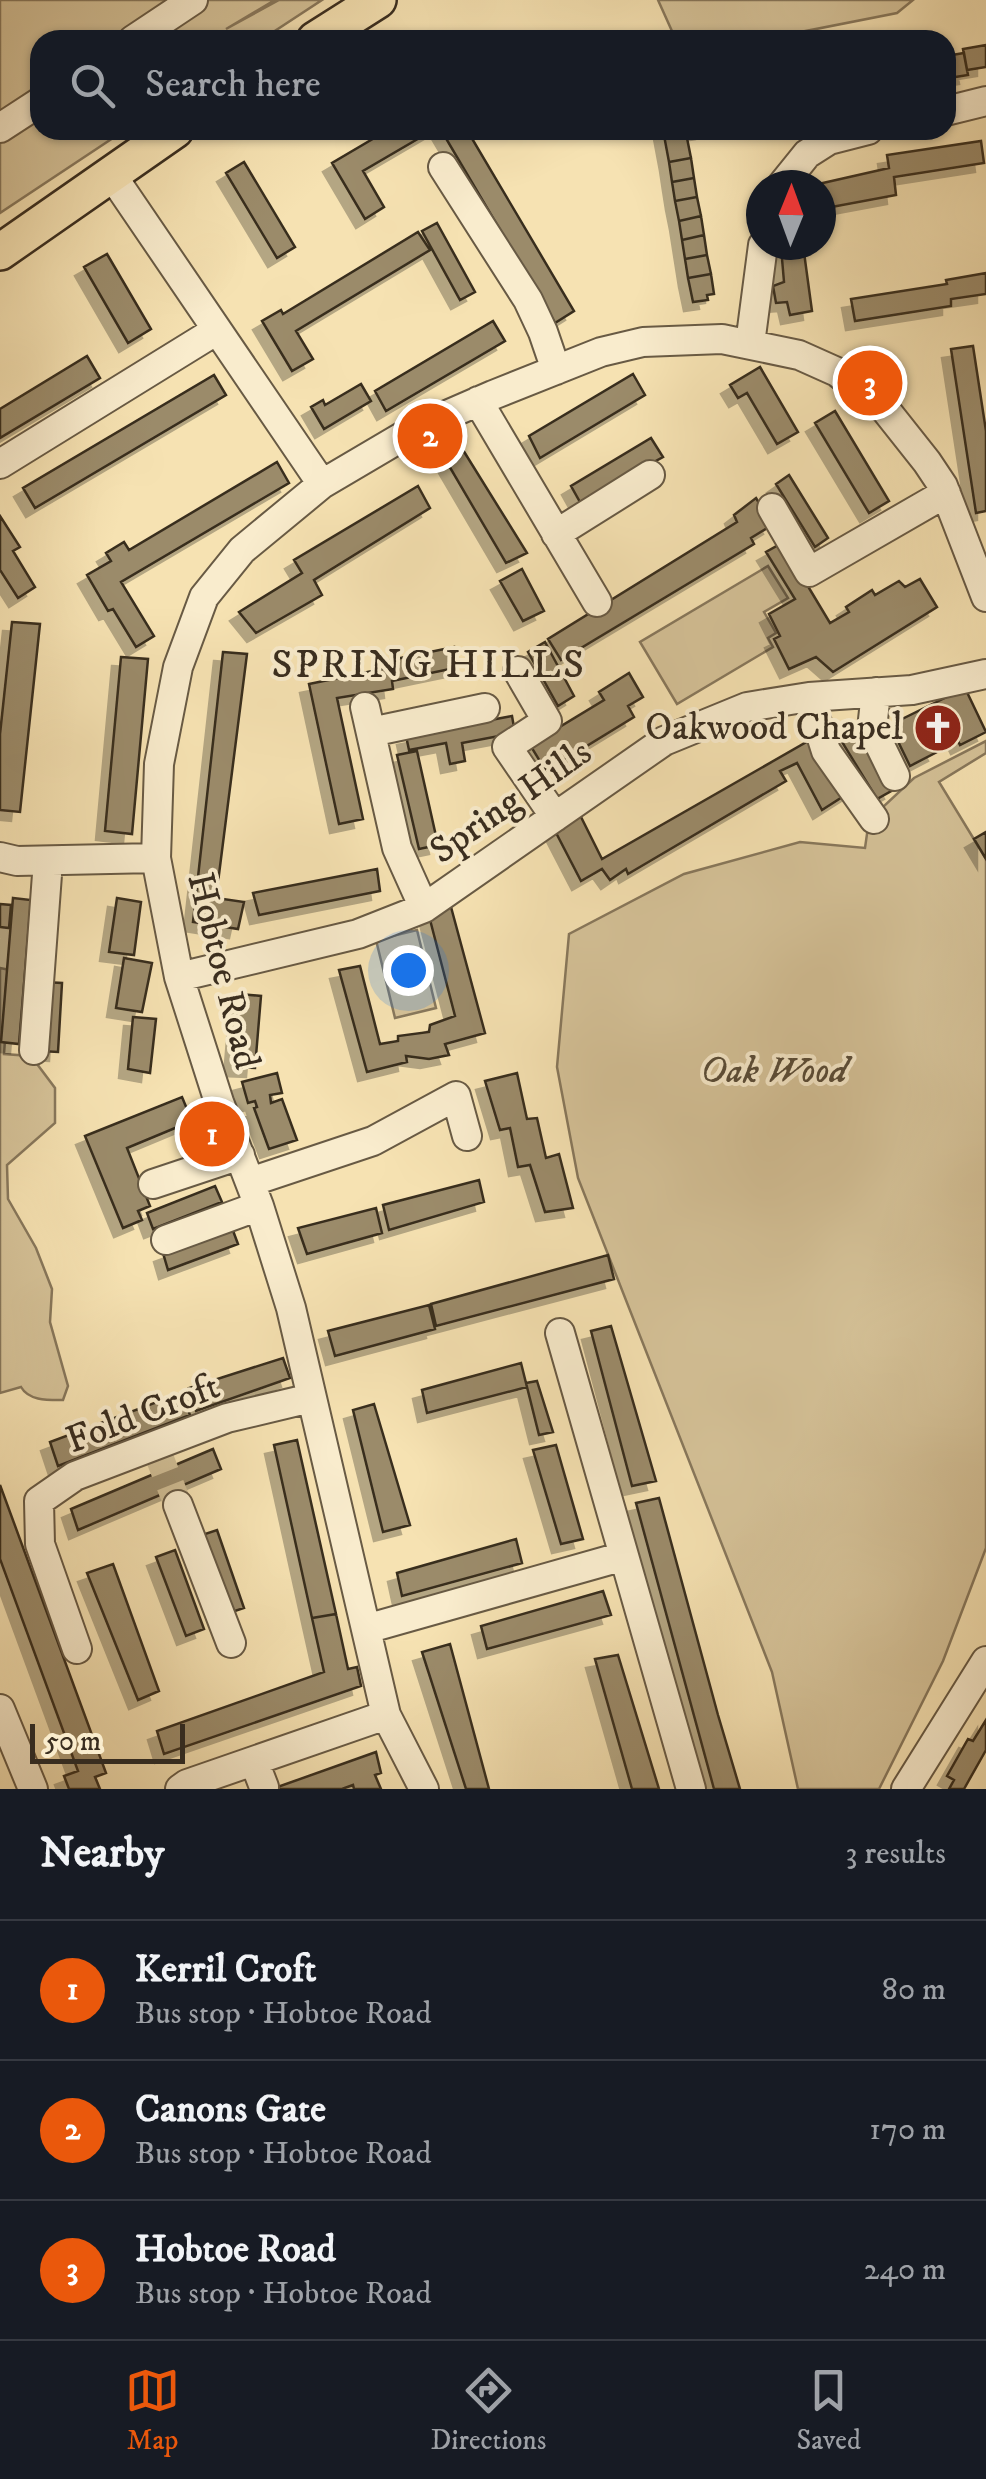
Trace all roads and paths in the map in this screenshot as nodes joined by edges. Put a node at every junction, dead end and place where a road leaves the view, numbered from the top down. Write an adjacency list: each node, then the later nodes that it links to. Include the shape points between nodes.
1 (194, 0): 3 (street)
2 (378, 0): 4 (main road)
3 (148, 30)
4 (332, 30)
5 (986, 101): 7 (street)
6 (30, 108): 8 (street)
7 (956, 108)
8 (0, 128)
9 (160, 140): 13 (main road)
10 (829, 140): 12 (street)
11 (443, 167): 18 (street, via 528,300)
12 (795, 170)
13 (111, 174): 14 (main road); 16 (street)
14 (0, 252)
15 (761, 260): 17 (street)
16 (218, 330): 20 (street); 22 (street)
17 (750, 344): 18 (street, Hobtoe Road, via 643,342); 23 (street, Hobtoe Road, via 799,355 863,390 904,431)
18 (556, 370): 19 (street, Hobtoe Road)
19 (478, 401): 22 (street, Hobtoe Road); 25 (street)
20 (0, 464)
21 (650, 475): 25 (street)
22 (322, 484): 38 (street, Hobtoe Road, via 242,550 204,597 178,667 159,764)
23 (946, 493): 24 (street, via 809,572); 26 (street, Hobtoe Road)
24 (772, 508)
25 (556, 534): 28 (street)
26 (979, 558): 27 (street, Hobtoe Road)
27 (986, 597)
28 (597, 602)
29 (518, 671): 35 (street, via 548,721 507,747)
30 (986, 674): 31 (street, Spring Hills)
31 (876, 692): 32 (street, Spring Hills); 34 (street, via 872,729)
32 (810, 696): 35 (street, Spring Hills, via 747,707 664,741); 36 (street, via 826,751)
33 (484, 708): 40 (street, Spring Hills, via 368,719 397,848)
34 (896, 776)
35 (554, 817): 40 (street, Spring Hills)
36 (874, 819)
37 (0, 857): 39 (street)
38 (156, 858): 39 (street); 41 (street, Hobtoe Road)
39 (48, 861): 42 (street)
40 (424, 908): 41 (street, Spring Hills, via 358,934)
41 (179, 977): 44 (street, Hobtoe Road)
42 (34, 1050)
43 (467, 1136): 46 (street, via 456,1096 373,1142)
44 (240, 1155): 45 (street); 46 (street, Hobtoe Road)
45 (152, 1184)
46 (254, 1194): 47 (street); 49 (street, Hobtoe Road)
47 (166, 1240)
48 (560, 1333): 51 (street)
49 (311, 1398): 52 (street, Hobtoe Road); 54 (street, Fold Croft, via 227,1418 75,1476 39,1501 40,1544)
50 (178, 1505): 53 (street)
51 (624, 1556): 52 (street); 62 (street)
52 (366, 1628): 57 (street, Hobtoe Road)
53 (231, 1643)
54 (77, 1649)
55 (986, 1660): 63 (street)
56 (0, 1709): 59 (street)
57 (386, 1715): 58 (street); 61 (street, Hobtoe Road)
58 (259, 1774): 60 (street)
59 (34, 1789)
60 (180, 1789)
61 (424, 1789)
62 (691, 1789)
63 (906, 1789)

